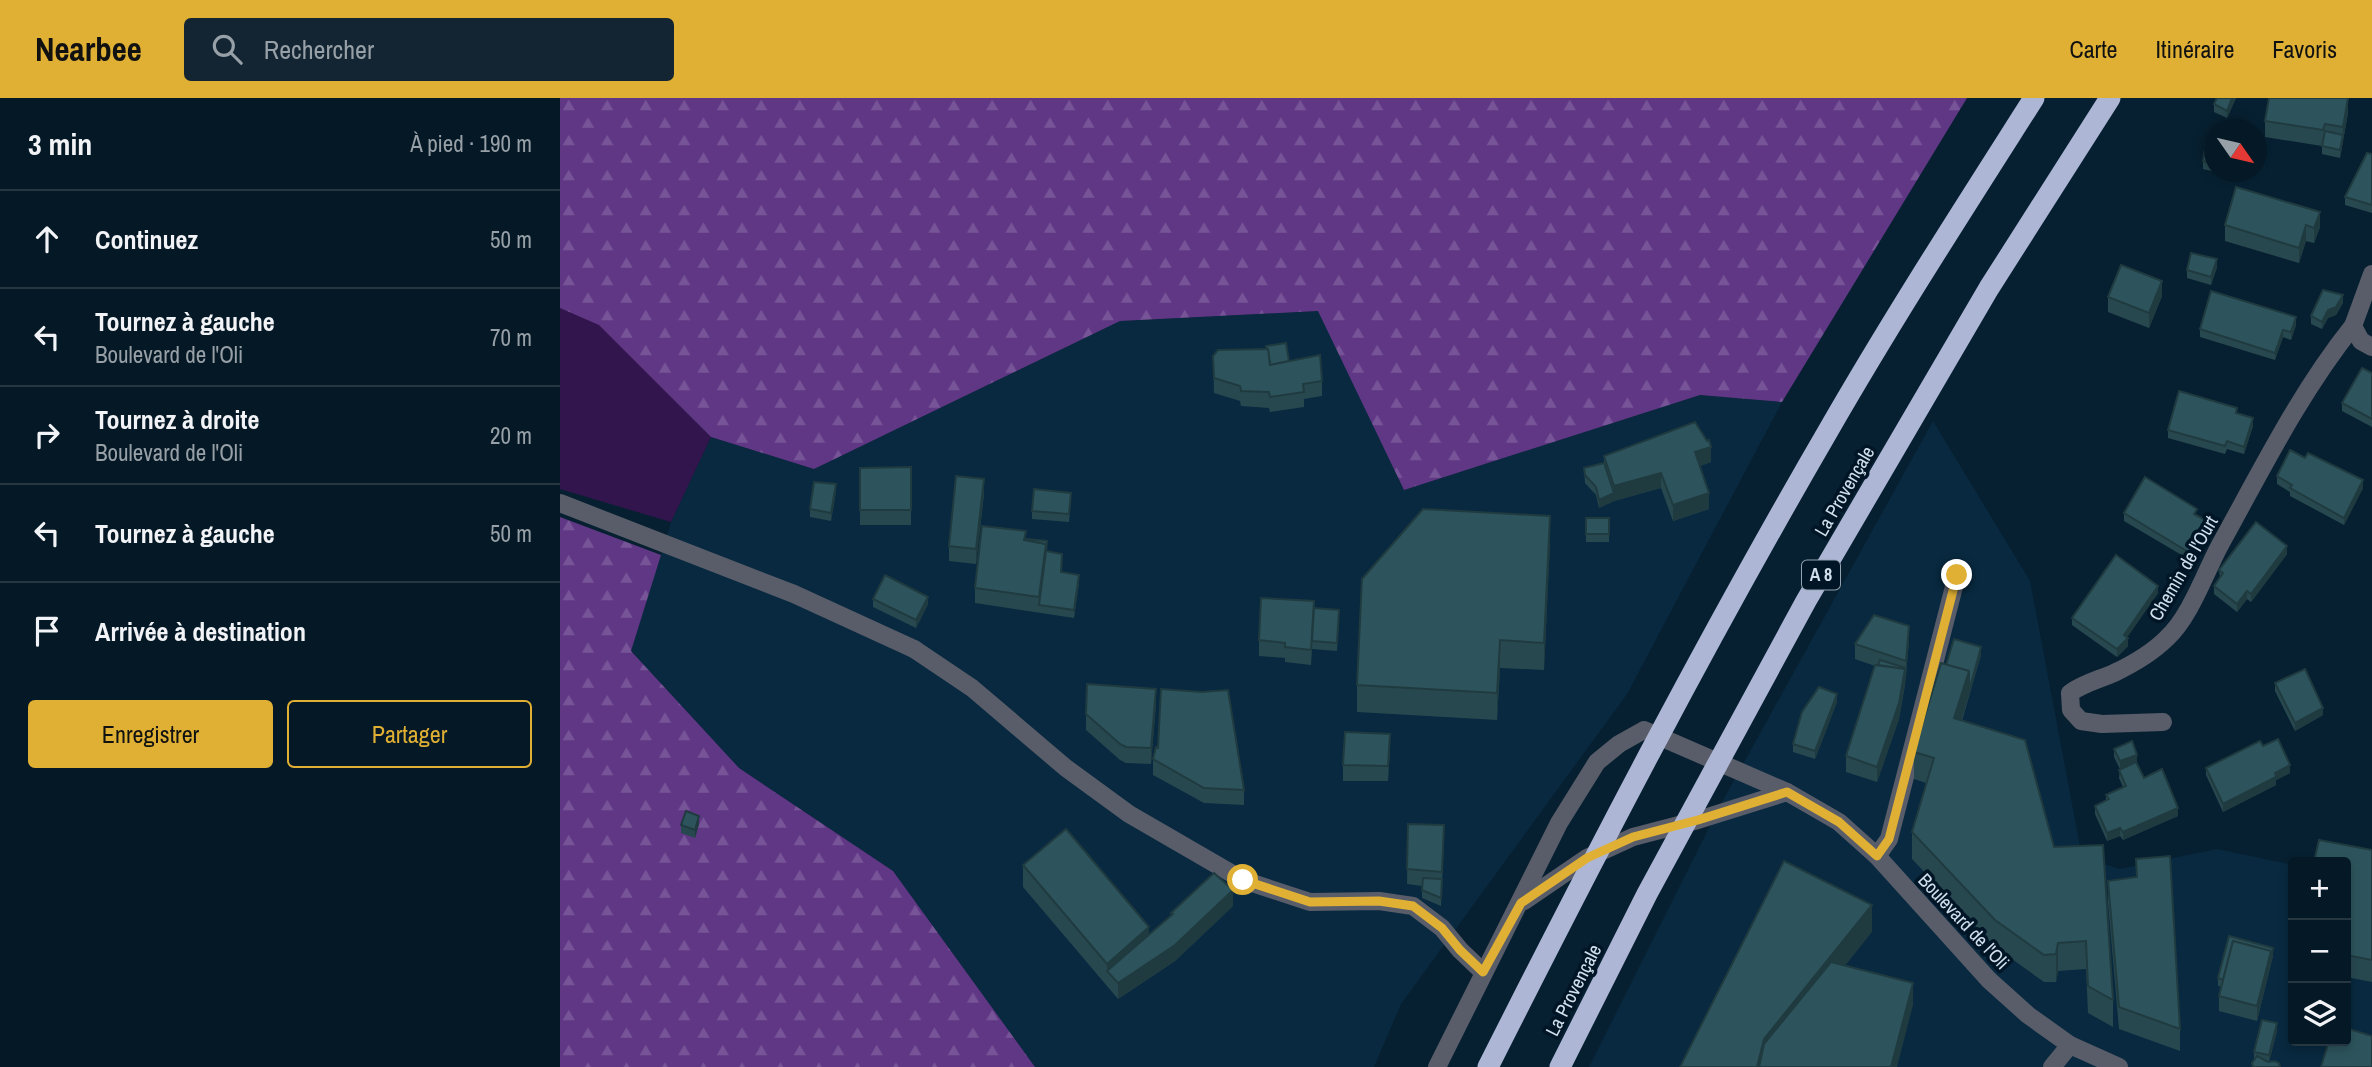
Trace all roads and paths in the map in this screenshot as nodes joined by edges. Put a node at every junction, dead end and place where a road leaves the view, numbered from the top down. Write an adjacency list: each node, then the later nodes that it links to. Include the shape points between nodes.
1 (2034, 98): 15 (highway, bridge, via 1828,430 1687,683)
2 (2110, 98): 16 (highway, La Provençale / A 8, bridge, via 1989,288 1806,601 1647,894)
3 (2372, 274): 4 (street, Chemin de l'Ourt)
4 (2353, 326): 5 (street, via 2361,341); 8 (street, Chemin de l'Ourt, via 2326,360 2169,637 2145,656 2070,693 2071,710 2081,720)
5 (2372, 347)
6 (560, 503): 12 (street, via 794,594 914,649 972,688 1066,768 1129,814 1243,880 1310,902 1379,901 1413,906 1442,928)
7 (1957, 575): 10 (street, via 1889,839)
8 (2163, 722)
9 (1787, 792): 10 (street, Boulevard de l'Oli, via 1839,822); 11 (street, Boulevard de l'Oli, via 1633,837 1587,858); 11 (street, Boulevard de l'Oli, via 1644,730 1597,762 1559,823)
10 (1877, 856): 13 (street, Boulevard de l'Oli, via 1989,980)
11 (1521, 903): 12 (street, Boulevard de l'Oli)
12 (1483, 972): 14 (street, Boulevard de l'Oli)
13 (2070, 1045): 17 (street); 18 (street, Boulevard de l'Oli)
14 (1437, 1067)
15 (1488, 1067)
16 (1560, 1067)
17 (2052, 1067)
18 (2119, 1067)

